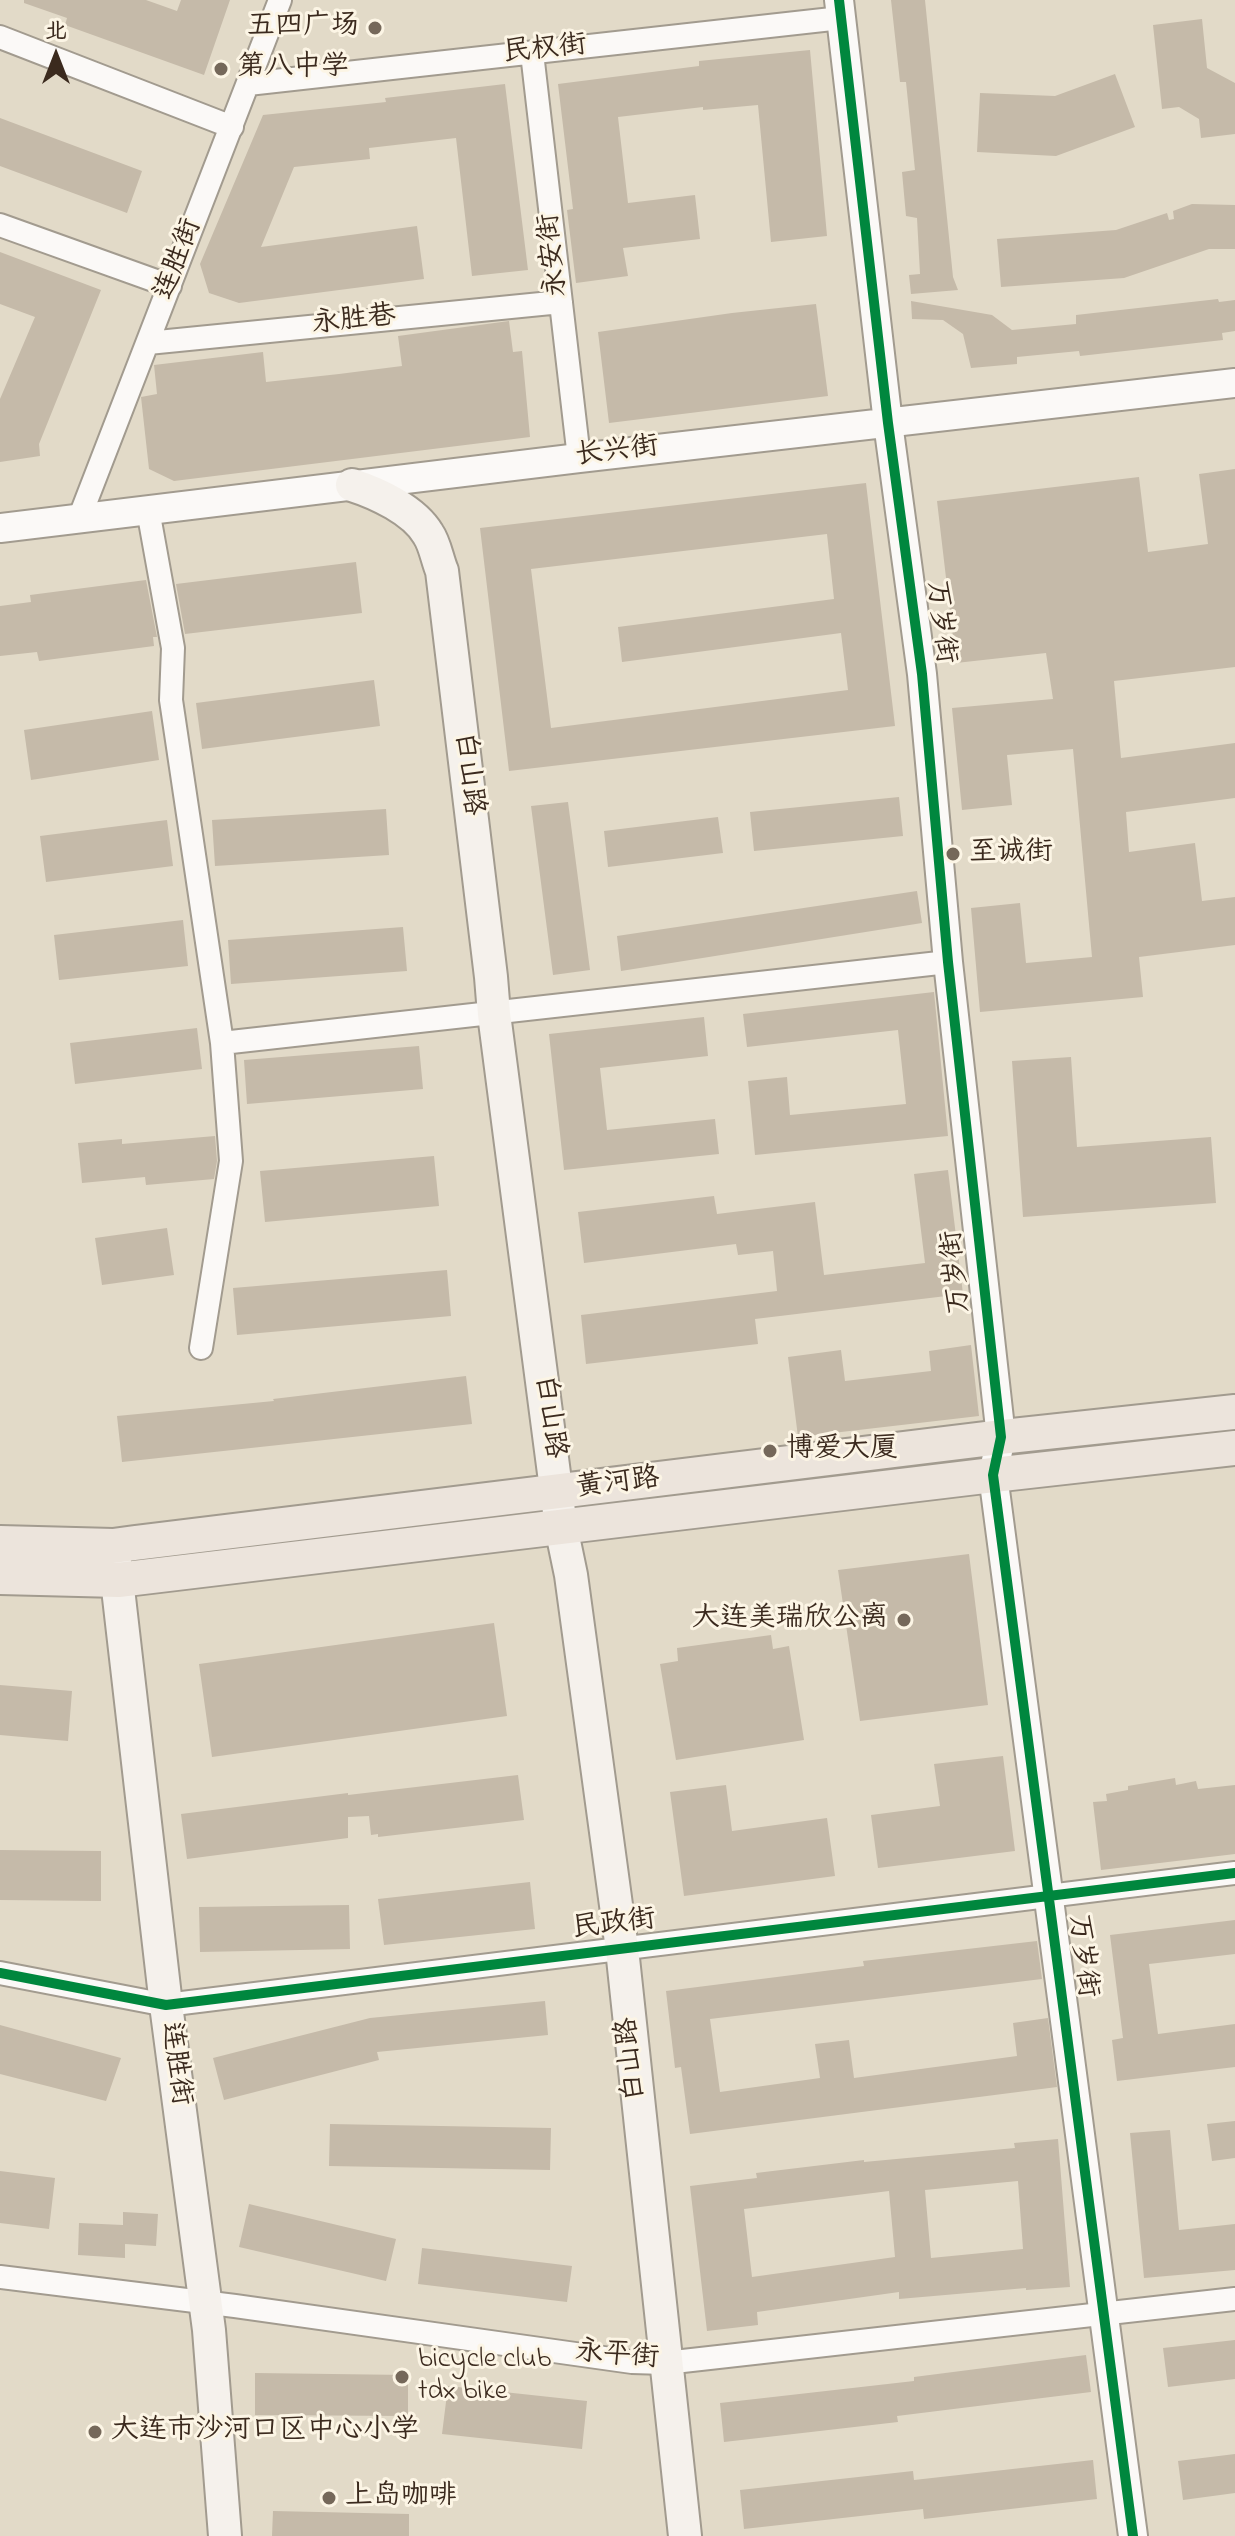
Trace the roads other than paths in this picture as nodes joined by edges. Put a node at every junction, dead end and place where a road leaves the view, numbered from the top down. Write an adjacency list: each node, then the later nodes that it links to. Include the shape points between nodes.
1 (280, 0): 5 (street, 连胜街)
2 (840, 9): 4 (street, 民权街); 12 (street, 万岁街)
3 (0, 37): 6 (street)
4 (532, 53): 5 (street, 民权街); 9 (street, 永安街)
5 (248, 84): 6 (street, 连胜街)
6 (232, 127): 8 (street, 连胜街)
7 (0, 225): 8 (street)
8 (170, 286): 10 (street, 连胜街)
9 (561, 302): 10 (street, 永胜巷); 13 (street, 永安街)
10 (148, 343): 16 (street, 连胜街)
11 (1235, 383): 12 (street, 长兴街)
12 (888, 423): 13 (street, 长兴街); 18 (street, 万岁街, via 922,674)
13 (579, 458): 14 (street, 长兴街)
14 (352, 485): 15 (street, 长兴街); 19 (main road, 白山路, via 379,494 428,533 442,571)
15 (148, 510): 16 (street, 长兴街); 20 (street, via 173,648 171,700)
16 (79, 519): 17 (street, 长兴街)
17 (0, 528)
18 (948, 962): 19 (street); 23 (street, 万岁街)
19 (494, 1014): 20 (street); 26 (main road, 白山路)
20 (222, 1043): 21 (street, via 231,1161)
21 (201, 1348)
22 (1235, 1412): 23 (main road, 黄河路)
23 (1001, 1437): 25 (street, 万岁街); 26 (main road, 黄河路)
24 (1235, 1448): 25 (main road, 黄河路)
25 (993, 1475): 27 (main road, 黄河路); 33 (street, 万岁街)
26 (557, 1492): 27 (main road, 白山路); 29 (main road, 黄河路)
27 (561, 1527): 31 (main road, 黄河路); 34 (main road, 白山路)
28 (0, 1543): 29 (main road, 黄河路)
29 (113, 1546): 31 (main road, 连胜街)
30 (0, 1577): 31 (main road, 黄河路)
31 (118, 1580): 36 (main road, 连胜街)
32 (1235, 1873): 33 (street, 民政街)
33 (1049, 1896): 34 (street, 民政街); 40 (street, 万岁街)
34 (622, 1949): 36 (street, 民政街); 41 (main road, 白山路)
35 (0, 1973): 36 (street, 民政街)
36 (166, 2005): 39 (main road, 连胜街)
37 (0, 2277): 39 (street, 永平街)
38 (1235, 2299): 40 (street, 永平街)
39 (205, 2304): 41 (street, 永平街); 42 (main road, 连胜街)
40 (1104, 2314): 41 (street, 永平街); 44 (street, 万岁街)
41 (665, 2363): 43 (main road, 白山路)
42 (225, 2536)
43 (685, 2536)
44 (1133, 2536)

